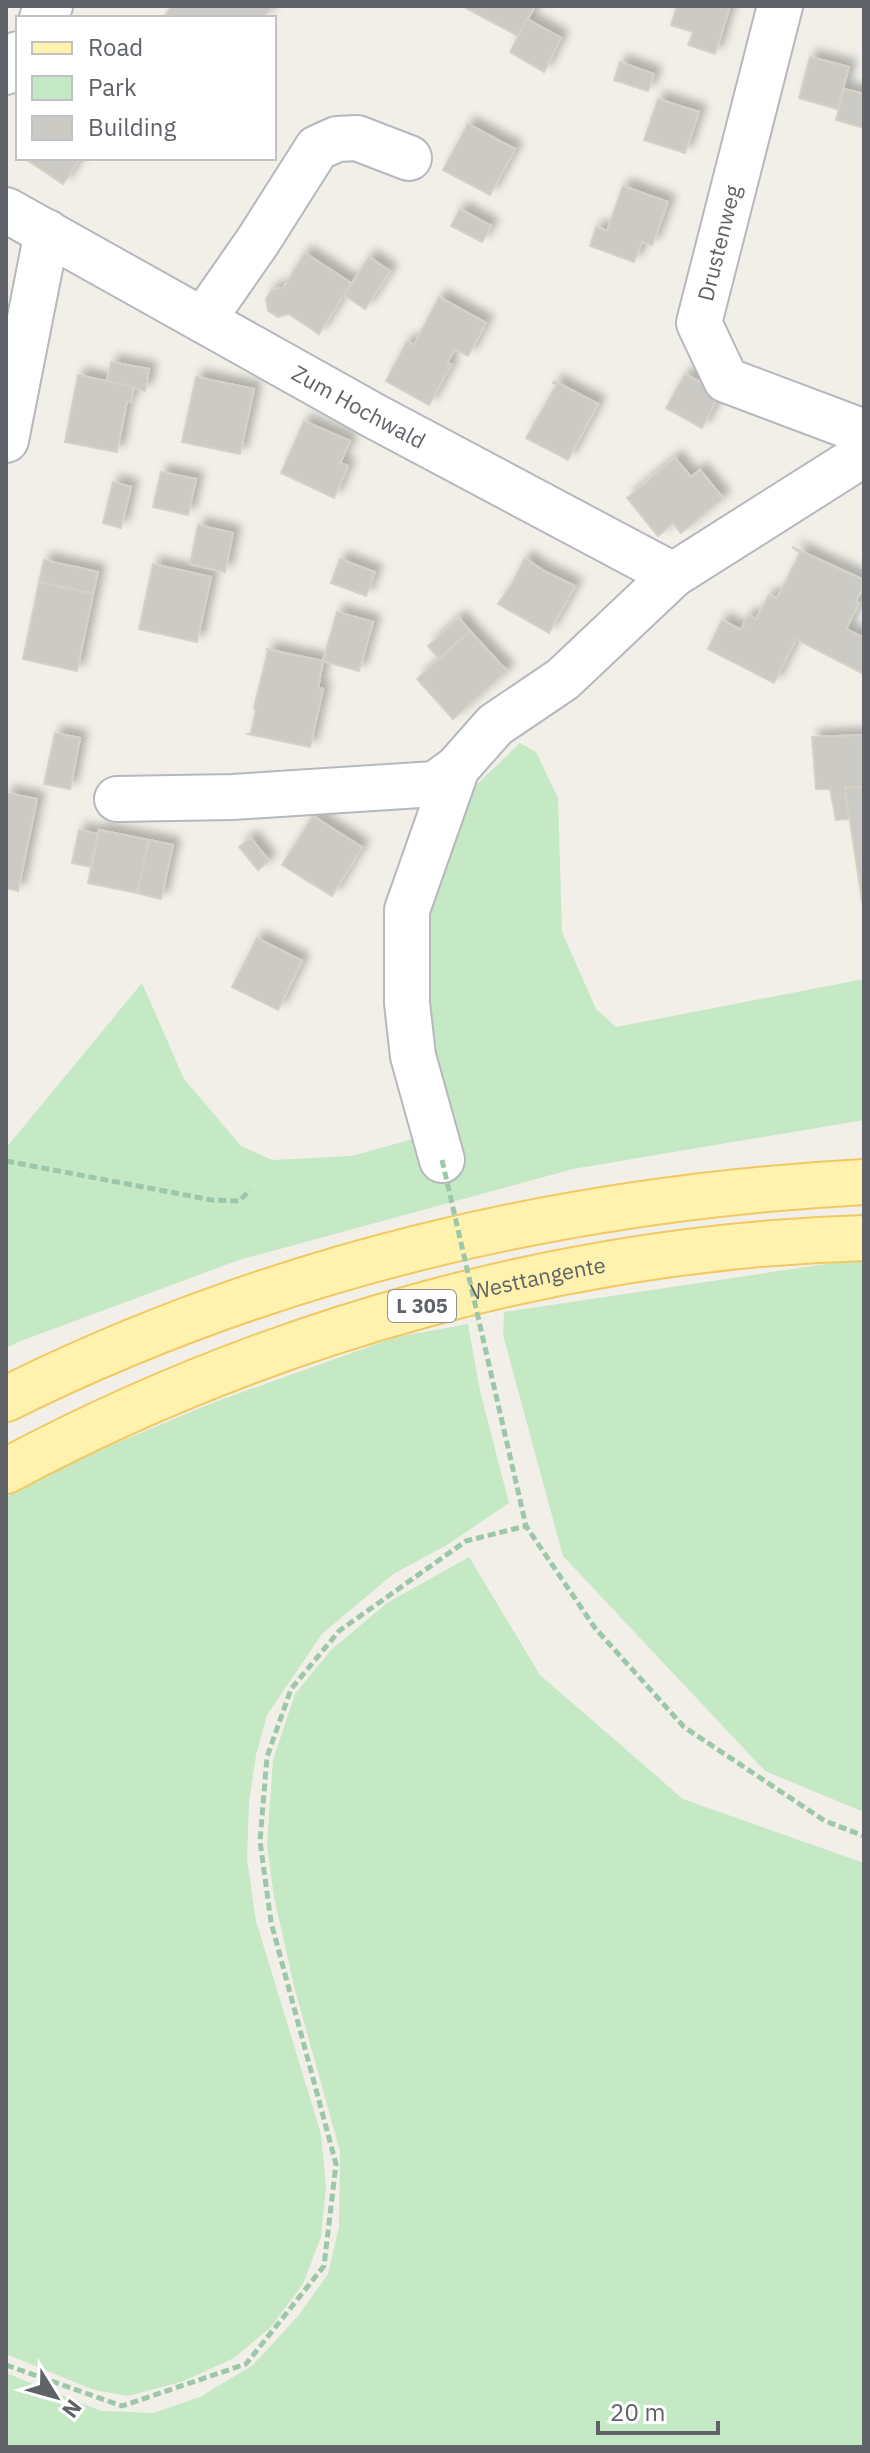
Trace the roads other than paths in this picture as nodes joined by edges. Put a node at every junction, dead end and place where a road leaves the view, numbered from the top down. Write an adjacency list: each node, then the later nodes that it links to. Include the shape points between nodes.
1 (780, 6): 6 (street, Drustenweg, via 699,323 726,380)
2 (409, 158): 5 (street, via 357,138 317,148)
3 (6, 210): 4 (street, Zum Hochwald)
4 (47, 232): 5 (street, Zum Hochwald); 7 (street)
5 (203, 320): 9 (street, Zum Hochwald)
6 (864, 432)
7 (6, 440)
8 (864, 454): 9 (street)
9 (673, 575): 10 (street, via 563,679 495,725)
10 (457, 768): 11 (street, via 435,784); 12 (street, via 407,910 413,1056)
11 (117, 799)
12 (442, 1160)
13 (864, 1182): 15 (main road, L 305, via 675,1198 457,1238 244,1299)
14 (864, 1238): 16 (main road, Westtangente / L 305, via 722,1248 611,1264 400,1312 201,1379 104,1420)
15 (6, 1399)
16 (6, 1471)

